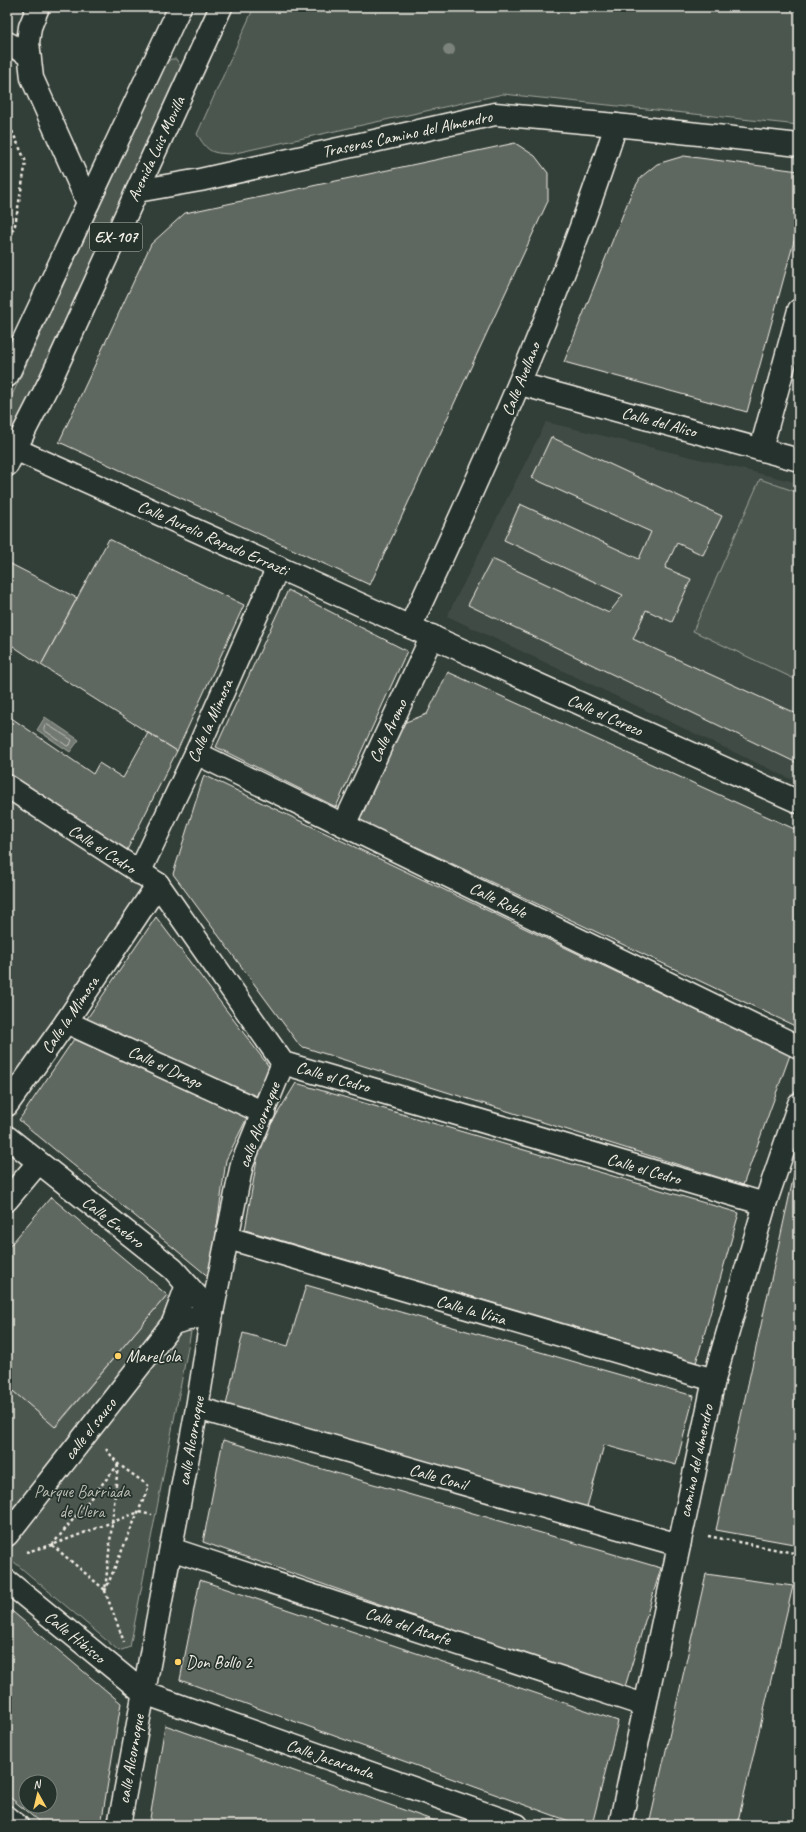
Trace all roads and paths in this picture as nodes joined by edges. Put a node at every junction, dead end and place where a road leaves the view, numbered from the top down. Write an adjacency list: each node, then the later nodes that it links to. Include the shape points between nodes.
1 (38, 7): 5 (street, via 30,27)
2 (180, 7): 10 (street, EX-107)
3 (221, 7): 9 (street, Avenida Luis Movilla / EX-107)
4 (7, 43): 5 (street)
5 (29, 55): 10 (street, via 32,78)
6 (7, 120): 11 (path, via 26,162 15,225)
7 (616, 125): 8 (street, Traseras Camino del Almendro); 9 (street, Traseras Camino del Almendro, via 494,114 200,180); 14 (street, Calle Avellano, via 597,185)
8 (799, 146)
9 (137, 191): 16 (street, Avenida Luis Movilla / EX-107, via 51,379)
10 (88, 203): 13 (street, EX-107)
11 (7, 243)
12 (799, 310): 15 (street)
13 (7, 376)
14 (520, 384): 15 (street, Calle del Aliso); 19 (street, Calle Avellano)
15 (761, 450): 17 (street, Calle del Aliso)
16 (11, 457): 18 (street, Calle Aurelio Rapado Errazti)
17 (799, 460)
18 (278, 567): 19 (street, Calle Aurelio Rapado Errazti); 21 (street, Calle la Mimosa)
19 (410, 627): 20 (street, Calle el Cerezo)
20 (432, 636): 23 (street, Calle el Cerezo); 24 (street, Calle Aromo)
21 (196, 753): 24 (street, Calle Roble); 25 (street, Calle la Mimosa)
22 (7, 786): 25 (street, Calle el Cedro)
23 (799, 802)
24 (344, 825): 28 (street, Calle Roble)
25 (139, 874): 26 (street, Calle el Cedro)
26 (158, 884): 27 (street, Calle la Mimosa); 29 (street, Calle el Cedro)
27 (66, 1022): 31 (street, Calle la Mimosa); 32 (street, Calle el Drago)
28 (799, 1047)
29 (283, 1063): 32 (street, calle Alcornoque); 36 (street, Calle el Cedro)
30 (799, 1104): 36 (street, camino del almendro)
31 (7, 1105)
32 (264, 1113): 37 (street, calle Alcornoque, via 242,1164)
33 (7, 1137): 34 (street, Calle Enebro)
34 (38, 1163): 35 (street); 38 (street, Calle Enebro, via 173,1269)
35 (7, 1200)
36 (765, 1204): 41 (street, camino del almendro)
37 (228, 1238): 39 (street, calle Alcornoque); 41 (street, Calle la Viña)
38 (187, 1285): 39 (street, Calle Enebro); 40 (street, calle el sauco)
39 (212, 1313): 40 (street); 42 (street, calle Alcornoque)
40 (173, 1323): 46 (street, calle el sauco)
41 (714, 1380): 47 (street, camino del almendro)
42 (197, 1408): 47 (street, Calle Conil); 49 (street, calle Alcornoque)
43 (118, 1464): 44 (path, via 149,1486); 45 (path); 48 (path)
44 (138, 1512): 45 (path); 52 (path)
45 (112, 1522): 48 (path); 52 (path)
46 (7, 1535)
47 (680, 1538): 50 (path); 55 (street, camino del almendro)
48 (52, 1545): 52 (path)
49 (171, 1549): 54 (street, calle Alcornoque); 55 (street, Calle del Atarfe)
50 (799, 1554)
51 (7, 1581): 54 (street, Calle Hibisco)
52 (106, 1591): 53 (path)
53 (124, 1642)
54 (144, 1693): 58 (street, calle Alcornoque); 59 (street, Calle Jacaranda)
55 (644, 1705): 60 (street, camino del almendro)
56 (7, 1817): 57 (street)
57 (16, 1825)
58 (119, 1825)
59 (517, 1825)
60 (620, 1825)

